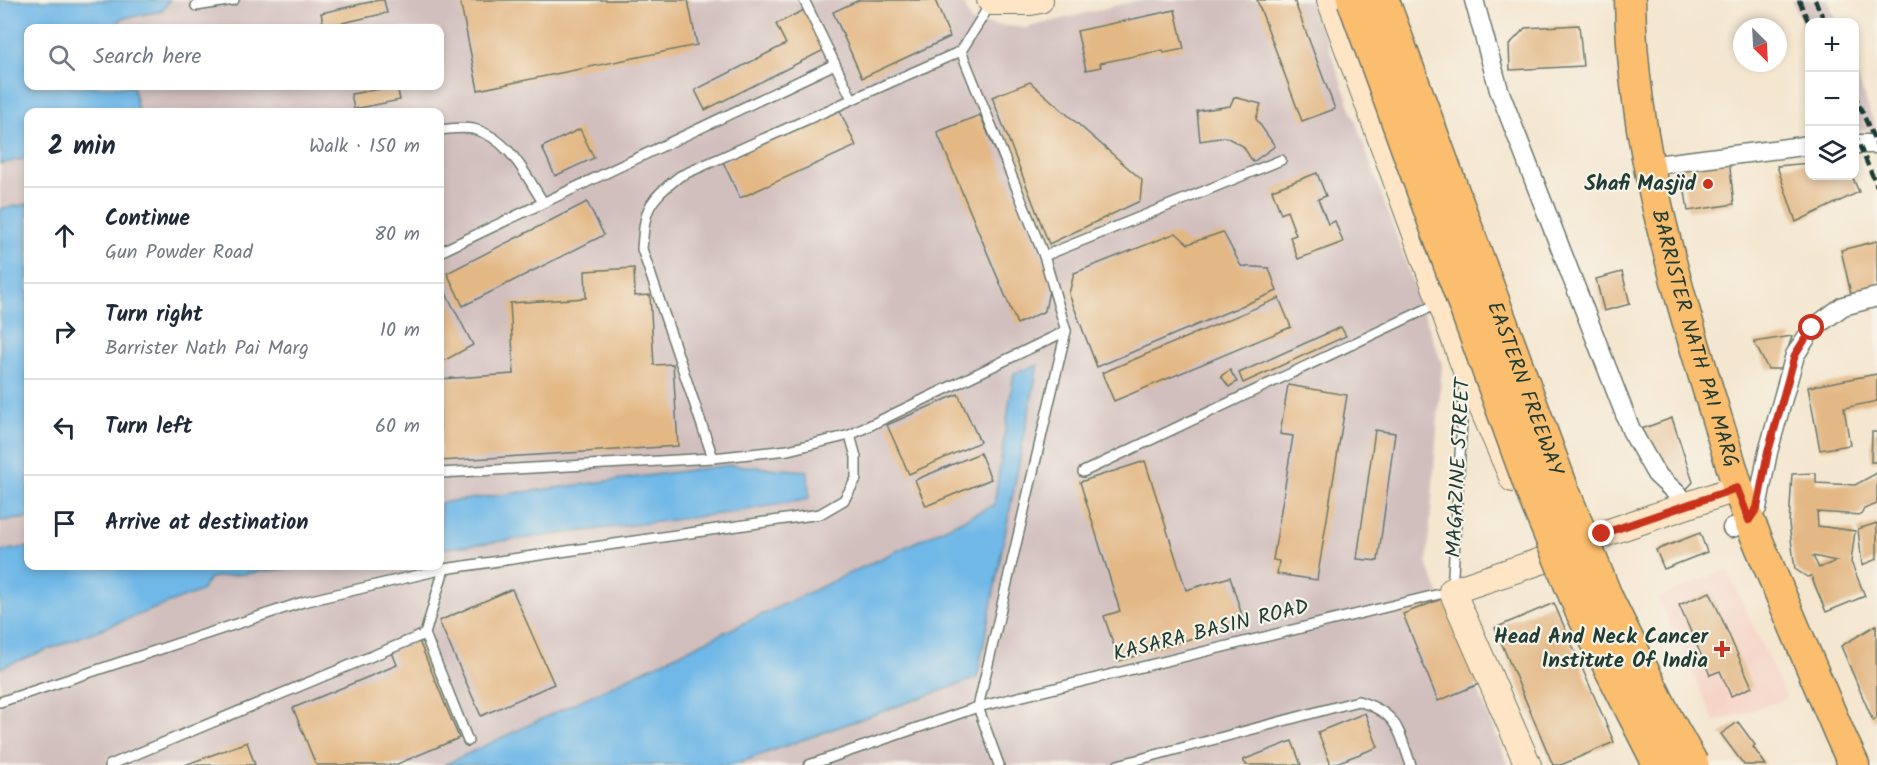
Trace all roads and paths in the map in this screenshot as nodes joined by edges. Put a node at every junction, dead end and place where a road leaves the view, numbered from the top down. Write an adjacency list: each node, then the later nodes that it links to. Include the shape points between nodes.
1 (234, 0): 12 (lane)
2 (804, 0): 14 (lane)
3 (1330, 0): 26 (street, MAGAZINE STREET)
4 (1354, 0): 53 (highway, EASTERN FREEWAY, bridge, via 1539,507 1581,609)
5 (1382, 0): 54 (highway, EASTERN FREEWAY, bridge, via 1561,487 1606,598)
6 (1394, 0): 36 (street, via 1545,416)
7 (1474, 0): 34 (street, via 1499,90 1631,430 1656,474)
8 (1611, 0): 33 (main road, BARRISTER NATH PAI MARG, via 1614,66 1629,170 1647,241)
9 (1629, 0): 21 (main road, BARRISTER NATH PAI MARG, via 1636,97)
10 (991, 1): 11 (street); 13 (lane)
11 (1034, 1)
12 (196, 6)
13 (960, 51): 15 (lane); 24 (lane)
14 (835, 64): 15 (lane); 22 (lane)
15 (852, 99): 30 (lane, via 680,176 658,193 644,216 642,249)
16 (444, 130): 22 (lane, via 472,129 494,139 512,154)
17 (1859, 144): 18 (street)
18 (1877, 144)
19 (1805, 146): 21 (street)
20 (1281, 160): 24 (lane)
21 (1648, 166): 33 (main road, BARRISTER NATH PAI MARG)
22 (543, 202): 23 (lane)
23 (444, 250)
24 (1044, 256): 27 (lane)
25 (1877, 297): 35 (street, via 1843,306 1812,328 1795,355 1757,508)
26 (1441, 302): 28 (street, MAGAZINE STREET); 31 (lane)
27 (1066, 331): 29 (lane); 44 (lane)
28 (1465, 368): 37 (street); 41 (lane, MAGAZINE STREET)
29 (850, 435): 30 (lane, via 788,450); 38 (lane, via 856,479 844,500 820,514)
30 (714, 458): 32 (lane)
31 (1083, 472)
32 (444, 473)
33 (1729, 491): 34 (street); 35 (main road, BARRISTER NATH PAI MARG)
34 (1688, 504): 36 (street)
35 (1740, 524): 56 (main road, BARRISTER NATH PAI MARG); 57 (main road, BARRISTER NATH PAI MARG)
36 (1594, 539): 37 (street); 55 (street, via 1652,670)
37 (1547, 559): 41 (street); 52 (street)
38 (444, 569)
39 (440, 570): 43 (lane, via 303,602)
40 (444, 570): 42 (lane)
41 (1452, 591): 44 (lane, KASARA BASIN ROAD); 51 (street, MAGAZINE STREET)
42 (425, 634): 45 (lane); 46 (lane)
43 (0, 702)
44 (978, 707): 47 (lane, KASARA BASIN ROAD); 48 (lane)
45 (468, 741)
46 (110, 765)
47 (809, 765)
48 (999, 765)
49 (1118, 765): 50 (lane, via 1358,701 1376,706 1396,723)
50 (1411, 765)
51 (1528, 765)
52 (1646, 765)
53 (1660, 765)
54 (1692, 765)
55 (1703, 765)
56 (1833, 765)
57 (1854, 765)

